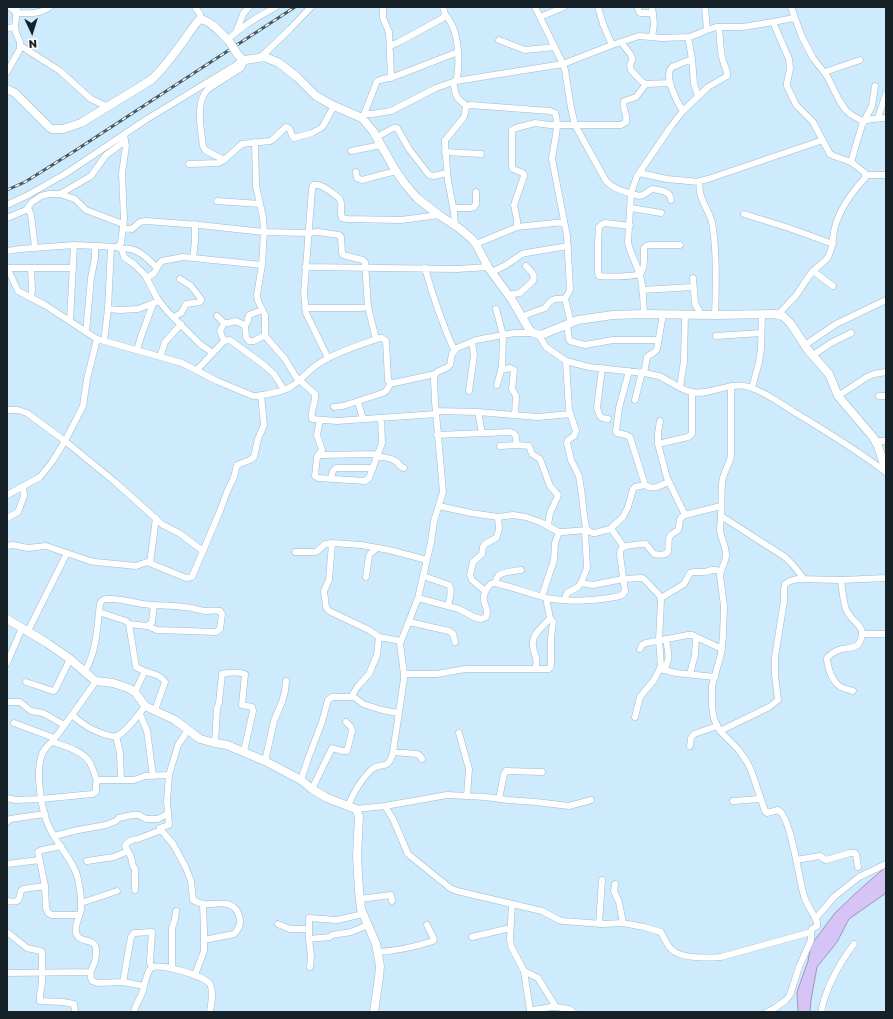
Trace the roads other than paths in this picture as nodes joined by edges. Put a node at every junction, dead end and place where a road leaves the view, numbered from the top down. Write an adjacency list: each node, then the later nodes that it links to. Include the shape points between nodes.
1 (10, 7): 15 (street)
2 (50, 7): 15 (street, via 39,13)
3 (252, 7): 26 (street, via 244,14)
4 (276, 7): 26 (street)
5 (311, 7): 37 (street)
6 (383, 7): 34 (street)
7 (443, 7): 17 (street)
8 (535, 7): 18 (street)
9 (564, 7): 18 (street)
10 (598, 7): 32 (street)
11 (636, 7): 16 (street, via 640,13)
12 (705, 7): 25 (street)
13 (791, 7): 19 (street)
14 (198, 8): 20 (street)
15 (17, 10): 22 (street)
16 (653, 10): 27 (street)
17 (445, 14): 34 (street, via 443,18); 36 (street, via 453,28)
18 (540, 17): 35 (street)
19 (794, 18): 21 (street); 43 (street, via 813,58)
20 (201, 19): 29 (street, via 212,24); 54 (street, via 156,76)
21 (773, 22): 23 (street, via 743,27); 64 (street, via 789,59 787,86 796,105 813,122)
22 (15, 27): 24 (street); 33 (street)
23 (719, 27): 25 (street); 51 (street, via 721,50 728,75)
24 (7, 28)
25 (706, 30): 28 (street)
26 (236, 31): 29 (street)
27 (652, 37): 28 (street); 31 (street, via 639,36)
28 (688, 37): 39 (street)
29 (228, 40): 38 (street, bridge)
30 (500, 40): 35 (street, via 525,50)
31 (621, 42): 32 (street); 47 (street, via 631,55 631,70)
32 (612, 45): 41 (street)
33 (21, 46): 42 (street); 54 (street, via 60,71 91,99)
34 (390, 46): 44 (street)
35 (556, 47): 41 (street)
36 (458, 52): 44 (street); 45 (street, via 457,77)
37 (261, 57): 38 (street); 52 (street, via 282,65 312,92)
38 (242, 58): 63 (street, via 236,65 158,112); 70 (street, via 241,68 204,92 202,99 200,115 203,146 205,150)
39 (692, 59): 46 (street, via 670,69); 51 (street, via 694,84)
40 (860, 60): 43 (street)
41 (563, 64): 45 (street); 61 (street)
42 (7, 72)
43 (825, 72): 59 (street, via 845,109)
44 (391, 78): 56 (street, via 378,81)
45 (454, 82): 53 (street, via 456,97); 56 (street, via 436,88 391,111)
46 (670, 83): 47 (street); 55 (street)
47 (646, 84): 61 (street, via 636,97 624,101 627,116 624,124)
48 (875, 86): 59 (street, via 872,106)
49 (7, 89): 54 (street, via 15,93 52,129 63,130 79,124)
50 (886, 94): 57 (street)
51 (698, 96): 55 (street)
52 (334, 106): 56 (street); 65 (street, via 323,126 315,132 294,138 290,128 286,127 270,141)
53 (467, 106): 60 (street, via 553,112 556,115); 68 (street, via 464,117 445,140)
54 (108, 107)
55 (682, 112): 76 (street)
56 (364, 116): 62 (street)
57 (878, 118): 58 (street); 59 (street)
58 (886, 118)
59 (865, 121): 71 (street)
60 (556, 125): 61 (street); 94 (street, via 552,159); 99 (street, via 535,123 512,130 512,166 524,176 514,205)
61 (575, 125): 81 (street, via 606,181 613,187)
62 (377, 137): 66 (street); 75 (street, via 397,128 429,175)
63 (124, 138): 82 (street, via 106,155 91,176); 86 (street, via 66,174); 96 (street, via 126,149 122,173)
64 (823, 140): 71 (street, via 830,154); 79 (street)
65 (255, 142): 70 (street, via 242,144); 85 (street, via 256,186)
66 (381, 145): 67 (street); 73 (street)
67 (351, 151)
68 (445, 152): 69 (street); 75 (street)
69 (481, 154)
70 (224, 160): 72 (street, via 218,163)
71 (851, 162): 77 (street)
72 (189, 164)
73 (396, 171): 74 (street, via 362,180 357,178); 92 (street, via 417,198)
74 (356, 172)
75 (447, 173): 88 (street)
76 (639, 173): 79 (street, via 667,180); 81 (street)
77 (865, 175): 78 (street); 103 (street, via 846,200 835,225)
78 (886, 175)
79 (699, 182): 147 (street, via 714,238)
80 (476, 192): 88 (street, via 474,207)
81 (631, 193): 83 (street, via 641,196 654,189 668,193); 89 (street)
82 (60, 194): 87 (street, via 45,194 32,202); 96 (street, via 72,198 86,210)
83 (671, 200)
84 (217, 201): 85 (street)
85 (260, 204): 100 (street)
86 (7, 205)
87 (28, 208): 93 (street); 109 (street)
88 (453, 208): 97 (street)
89 (631, 208): 90 (street); 98 (street)
90 (661, 213)
91 (744, 214): 103 (street)
92 (439, 215): 97 (street); 101 (street, via 401,220 342,218 341,200 317,184 313,185 312,189)
93 (7, 218)
94 (564, 222): 99 (street); 108 (street)
95 (195, 224): 96 (street, via 146,221 140,222 132,229); 100 (street); 112 (street)
96 (123, 226): 110 (street)
97 (455, 226): 102 (street)
98 (630, 226): 124 (street, via 629,245); 124 (street, via 606,223 599,227 598,275 601,277)
99 (518, 227): 102 (street)
100 (264, 232): 101 (street); 113 (street)
101 (308, 233): 116 (street); 120 (street, via 339,235 343,255 364,261)
102 (476, 244): 122 (street)
103 (833, 244): 123 (street, via 827,258)
104 (74, 245): 106 (street); 109 (street); 118 (street)
105 (680, 245): 124 (street, via 646,246)
106 (95, 246): 107 (street); 156 (street, via 96,256 91,278)
107 (112, 246): 110 (street); 138 (street)
108 (568, 246): 122 (street, via 522,254 506,265); 133 (street, via 570,289)
109 (35, 248): 111 (street)
110 (120, 248): 119 (street, via 141,253); 125 (street, via 124,257)
111 (7, 251)
112 (193, 258): 113 (street); 119 (street, via 161,261)
113 (262, 265): 140 (street, via 257,295)
114 (526, 266): 131 (street, via 534,275 533,281 520,293)
115 (7, 267): 117 (street); 132 (street, via 18,291)
116 (305, 267): 120 (street); 137 (street)
117 (31, 268): 118 (street); 132 (street)
118 (73, 268): 151 (street)
119 (157, 268): 125 (street)
120 (366, 268): 121 (street); 136 (street)
121 (425, 268): 122 (street); 171 (street, via 442,323)
122 (490, 269): 131 (street)
123 (813, 271): 128 (street); 144 (street)
124 (640, 274): 130 (street)
125 (147, 278): 135 (street)
126 (692, 278): 129 (street)
127 (180, 279): 149 (street, via 191,286 201,300 186,304)
128 (833, 286)
129 (693, 287): 130 (street); 146 (street, via 695,304)
130 (642, 290): 141 (street)
131 (508, 295): 150 (street)
132 (31, 298): 151 (street)
133 (566, 299): 150 (street, via 552,300 545,308); 155 (street)
134 (886, 300): 169 (street, via 836,324)
135 (156, 302): 138 (street, via 142,308); 149 (street); 170 (street)
136 (368, 307): 137 (street); 164 (street)
137 (305, 308): 175 (street)
138 (108, 309): 166 (street)
139 (496, 309): 161 (street)
140 (262, 310): 154 (street, via 249,315); 160 (street)
141 (644, 314): 142 (street); 155 (street, via 613,315 578,320)
142 (663, 314): 145 (street); 165 (street)
143 (762, 314): 144 (street); 147 (street); 157 (street)
144 (779, 314): 169 (street, via 791,324)
145 (685, 315): 146 (street); 188 (street, via 684,361)
146 (700, 315): 147 (street)
147 (715, 315)
148 (217, 316): 152 (street)
149 (174, 317): 153 (street)
150 (522, 317): 159 (street, via 530,332)
151 (70, 321): 156 (street)
152 (224, 323): 154 (street, via 236,321); 167 (street, via 220,331)
153 (181, 324): 172 (street); 174 (street, via 165,342)
154 (245, 324): 160 (street, via 246,338 249,341)
155 (569, 324): 159 (street, via 545,334); 165 (street, via 570,341 583,345 613,340)
156 (86, 332): 163 (street)
157 (761, 333): 162 (street); 189 (street, via 759,362)
158 (852, 333): 173 (street, via 830,343)
159 (535, 334): 161 (street); 176 (street, via 546,347)
160 (266, 335): 184 (street)
161 (503, 335): 168 (street); 179 (street)
162 (716, 336)
163 (97, 339): 166 (street); 213 (street, via 83,406)
164 (376, 339): 175 (street); 185 (street, via 382,338 386,341 388,380)
165 (658, 340): 181 (street, via 656,352 647,357)
166 (104, 341): 170 (street)
167 (224, 341): 172 (street); 190 (street, via 232,342 264,365 274,374)
168 (472, 342): 171 (street); 191 (street, via 474,355)
169 (805, 345): 173 (street)
170 (137, 350): 174 (street)
171 (454, 350): 183 (street, via 450,365)
172 (213, 353): 178 (street)
173 (813, 355): 194 (street, via 828,374)
174 (160, 357): 178 (street)
175 (328, 358): 184 (street)
176 (566, 361): 177 (street); 203 (street)
177 (602, 368): 180 (street); 207 (street, via 597,408 600,416)
178 (197, 370): 193 (street, via 250,395)
179 (501, 370): 186 (street); 204 (street, via 514,370 512,390 516,396)
180 (629, 371): 181 (street); 225 (street, via 616,431 630,437)
181 (643, 372): 188 (street, via 660,376); 197 (street)
182 (886, 372): 194 (street, via 867,377)
183 (435, 374): 185 (street); 201 (street)
184 (299, 380): 190 (street); 208 (street, via 315,394 311,418)
185 (391, 383): 198 (street, via 383,393)
186 (497, 385)
187 (731, 386): 189 (street); 192 (street, via 701,393); 229 (street, via 731,459 722,480)
188 (680, 387): 192 (street)
189 (752, 388): 222 (street, via 770,396 825,430)
190 (284, 390): 193 (street)
191 (469, 391)
192 (692, 392): 215 (street, via 692,434)
193 (261, 395): 243 (street, via 265,422 254,457 237,464)
194 (838, 396): 212 (street)
195 (879, 396): 196 (street)
196 (886, 396)
197 (635, 400)
198 (358, 402): 199 (street); 206 (street)
199 (334, 407)
200 (7, 410): 213 (street, via 27,413)
201 (436, 412): 202 (street); 205 (street); 211 (street)
202 (478, 412): 204 (street); 210 (street)
203 (570, 414): 204 (street, via 543,417); 237 (street, via 576,431 567,443 571,460 579,476)
204 (515, 415)
205 (381, 418): 206 (street); 219 (street, via 382,443)
206 (363, 419): 208 (street)
207 (608, 419)
208 (320, 420): 218 (street, via 317,436 322,450)
209 (660, 421): 215 (street)
210 (482, 433): 211 (street); 216 (street, via 514,433)
211 (437, 435): 228 (street, via 444,489)
212 (876, 440): 214 (street); 222 (street)
213 (65, 441): 226 (street, via 40,477); 233 (street)
214 (886, 441)
215 (658, 444): 224 (street)
216 (518, 445): 217 (street); 235 (street, via 529,446 532,454 540,459 550,486 558,495 550,513)
217 (500, 446)
218 (318, 455): 219 (street); 223 (street, via 315,476)
219 (377, 455): 220 (street); 221 (street, via 396,461)
220 (372, 468): 223 (street, via 336,468); 223 (street, via 369,478 365,481)
221 (404, 468)
222 (886, 472)
223 (331, 478)
224 (668, 482): 225 (street, via 655,488 648,488); 230 (street)
225 (645, 485): 236 (street, via 633,489 623,517)
226 (23, 486): 227 (street); 232 (street, via 24,496 18,512)
227 (7, 495)
228 (439, 506): 234 (street); 246 (street)
229 (721, 506): 230 (street); 231 (street)
230 (685, 515): 241 (street, via 681,517 678,530 671,534 666,553 654,554 646,544)
231 (721, 516): 249 (street, via 720,529 726,554); 254 (street, via 785,557)
232 (7, 518)
233 (156, 518): 243 (street); 247 (street)
234 (498, 518): 235 (street, via 513,515 526,517); 258 (street, via 497,536 483,546 482,554 473,562 470,575)
235 (548, 526): 238 (street)
236 (610, 529): 237 (street, via 596,533); 241 (street)
237 (586, 531): 238 (street); 257 (street, via 587,566)
238 (560, 532): 259 (street, via 555,543 554,560)
239 (332, 543): 242 (street); 244 (street, via 325,544 316,552); 274 (street, via 329,580 324,591 327,609)
240 (7, 546): 245 (street, via 46,546)
241 (624, 547): 253 (street, via 620,555)
242 (376, 548): 246 (street); 251 (street, via 369,556)
243 (203, 551): 247 (street, via 190,578)
244 (295, 552)
245 (67, 553): 247 (street, via 96,562 136,566); 271 (street)
246 (427, 560): 250 (street)
247 (150, 563)
248 (521, 570): 256 (street, via 502,573 498,575)
249 (721, 572): 261 (street, via 692,572 684,584); 280 (street, via 724,606)
250 (423, 576): 260 (street); 264 (street, via 449,585 451,593)
251 (366, 577)
252 (886, 578): 255 (street)
253 (623, 579): 257 (street, via 593,584); 261 (street, via 644,579); 262 (street, via 625,591 622,595 578,601)
254 (804, 579): 255 (street); 307 (street, via 790,581 784,586 775,662 778,700 768,707)
255 (841, 580): 272 (street, via 846,609 861,628)
256 (496, 582): 258 (street, via 490,584); 259 (street)
257 (581, 583): 262 (street, via 567,593)
258 (485, 592): 264 (street, via 483,599 487,614 484,619)
259 (544, 597): 262 (street); 266 (street)
260 (418, 598): 264 (street); 268 (street)
261 (661, 598): 277 (street)
262 (564, 600)
263 (154, 605): 265 (street, via 104,599 100,602); 270 (street, via 152,622); 270 (street, via 220,611 220,629 216,632 156,630)
264 (448, 606)
265 (99, 612): 269 (street); 286 (street, via 95,646)
266 (550, 618): 284 (street, via 532,642 537,660); 284 (street, via 553,622 551,665 549,669)
267 (7, 619): 271 (street)
268 (409, 622): 278 (street); 279 (street, via 449,631 453,634)
269 (129, 624): 270 (street); 287 (street, via 136,667)
270 (148, 626)
271 (25, 630): 282 (street); 283 (street)
272 (862, 634): 273 (street); 294 (street, via 858,645 839,650 827,660 829,670 839,687)
273 (886, 634)
274 (380, 637): 278 (street); 296 (street, via 377,655 369,674)
275 (696, 637): 276 (street, via 688,635); 280 (street); 289 (street)
276 (666, 639): 277 (street); 285 (street, via 669,657)
277 (659, 640): 281 (street, via 644,644); 285 (street)
278 (401, 641): 288 (street)
279 (454, 642)
280 (722, 648): 290 (street)
281 (640, 649)
282 (70, 659): 286 (street); 293 (street, via 55,690)
283 (7, 663)
284 (535, 669): 288 (street, via 465,669 437,674)
285 (662, 670): 289 (street); 303 (street, via 640,697)
286 (85, 671): 291 (street)
287 (144, 671): 295 (street); 299 (street, via 158,675 165,682)
288 (404, 674): 300 (street)
289 (690, 674): 290 (street)
290 (715, 677): 307 (street, via 712,686 712,707)
291 (96, 681): 295 (street, via 113,683); 302 (street)
292 (286, 681): 317 (street)
293 (26, 682)
294 (853, 691)
295 (135, 692): 298 (street)
296 (351, 697): 300 (street, via 363,704); 322 (street, via 332,697 328,700)
297 (7, 702): 306 (street, via 20,702 31,711 42,713)
298 (145, 706): 299 (street); 301 (street)
299 (155, 710): 308 (street)
300 (398, 713): 315 (street)
301 (140, 714): 310 (street); 319 (street, via 147,731)
302 (72, 715): 306 (street); 310 (street, via 88,727)
303 (635, 717)
304 (346, 722): 324 (street, via 352,731 347,751 332,748)
305 (14, 723): 311 (street)
306 (64, 725): 311 (street)
307 (719, 728): 313 (street, via 694,734); 329 (street, via 745,759)
308 (188, 730): 312 (street, via 200,739); 320 (street, via 178,745)
309 (459, 734): 325 (street, via 469,769)
310 (116, 736): 321 (street, via 120,753)
311 (53, 740): 323 (street, via 88,759); 327 (street, via 41,756)
312 (215, 743): 314 (street); 314 (street, via 222,674 242,673 245,674 242,705 252,707 253,711)
313 (690, 746)
314 (244, 751): 317 (street)
315 (393, 752): 316 (street, via 417,754); 332 (street, via 390,763 369,772 352,795)
316 (422, 759)
317 (265, 760): 322 (street)
318 (542, 772): 328 (street, via 506,771)
319 (153, 776): 320 (street); 321 (street)
320 (169, 776): 336 (street)
321 (121, 780): 323 (street)
322 (301, 780): 324 (street)
323 (96, 781): 327 (street, via 94,793)
324 (312, 789): 332 (street)
325 (467, 796): 328 (street); 333 (street, via 438,796)
326 (7, 798): 327 (street)
327 (41, 799): 335 (street)
328 (500, 799): 330 (street, via 569,806)
329 (760, 799): 331 (street); 343 (street, via 766,812 781,812)
330 (591, 800)
331 (733, 801)
332 (348, 806): 334 (street)
333 (385, 806): 334 (street); 358 (street, via 394,819 408,854 450,888)
334 (356, 810): 353 (street, via 359,816 357,856)
335 (45, 814): 337 (street, via 10,819); 339 (street)
336 (168, 814): 338 (street, via 169,825 160,828); 339 (street, via 158,819 132,815 106,825)
337 (7, 822)
338 (161, 830): 341 (street, via 128,842 125,847); 357 (street, via 173,844 186,868 193,900)
339 (54, 836): 340 (street)
340 (61, 846): 342 (street, via 38,852); 356 (street, via 77,875)
341 (128, 851): 344 (street, via 114,857); 351 (street, via 135,869)
342 (40, 860): 345 (street); 350 (street)
343 (796, 860): 347 (street, via 822,856 826,860 854,852); 362 (street, via 804,898)
344 (87, 861)
345 (7, 864)
346 (886, 864): 362 (street, via 859,877 834,897)
347 (858, 866)
348 (602, 880): 365 (street)
349 (615, 884): 363 (street, via 614,891)
350 (45, 886): 354 (street, via 21,890 18,901); 361 (street, via 48,913)
351 (135, 890)
352 (117, 891): 356 (street)
353 (360, 899): 355 (street, via 391,895); 360 (street)
354 (7, 901)
355 (392, 901)
356 (81, 903): 361 (street)
357 (203, 904): 374 (street); 374 (street, via 230,904 241,918 239,928 234,934)
358 (512, 904): 365 (street, via 542,911 559,920); 368 (street)
359 (176, 911): 379 (street, via 172,928)
360 (363, 914): 366 (street); 369 (street, via 337,920 309,918)
361 (79, 915): 382 (street, via 77,935 82,940 92,942 96,947 95,960)
362 (816, 918): 371 (street, via 817,925)
363 (623, 923): 365 (street); 371 (street, via 661,932 676,953 706,958 721,957)
364 (278, 924): 369 (street, via 290,929)
365 (599, 924)
366 (368, 925): 373 (street, via 330,937); 376 (street)
367 (427, 925): 376 (street, via 433,941 408,948)
368 (510, 928): 372 (street); 380 (street, via 511,946)
369 (309, 929): 373 (street)
370 (7, 932): 381 (street, via 26,948 41,951)
371 (811, 932): 393 (street, via 790,995)
372 (472, 937)
373 (309, 939): 378 (street)
374 (204, 940): 384 (street, via 203,953)
375 (854, 944): 394 (street, via 830,984)
376 (377, 952): 391 (street, via 380,966)
377 (153, 967): 379 (street); 385 (street, via 150,963 152,932 134,933 131,937); 386 (street)
378 (310, 967)
379 (172, 968): 384 (street)
380 (524, 971): 387 (street, via 538,978); 387 (street, via 530,1010)
381 (42, 972): 382 (street); 383 (street); 388 (street, via 40,1001 74,1004)
382 (90, 972): 385 (street, via 95,983)
383 (7, 973)
384 (195, 975): 390 (street, via 210,984)
385 (123, 982): 386 (street)
386 (144, 986): 389 (street)
387 (556, 1007): 392 (street)
388 (75, 1012)
389 (134, 1012)
390 (210, 1012)
391 (374, 1012)
392 (573, 1012)
393 (767, 1012)
394 (821, 1012)

